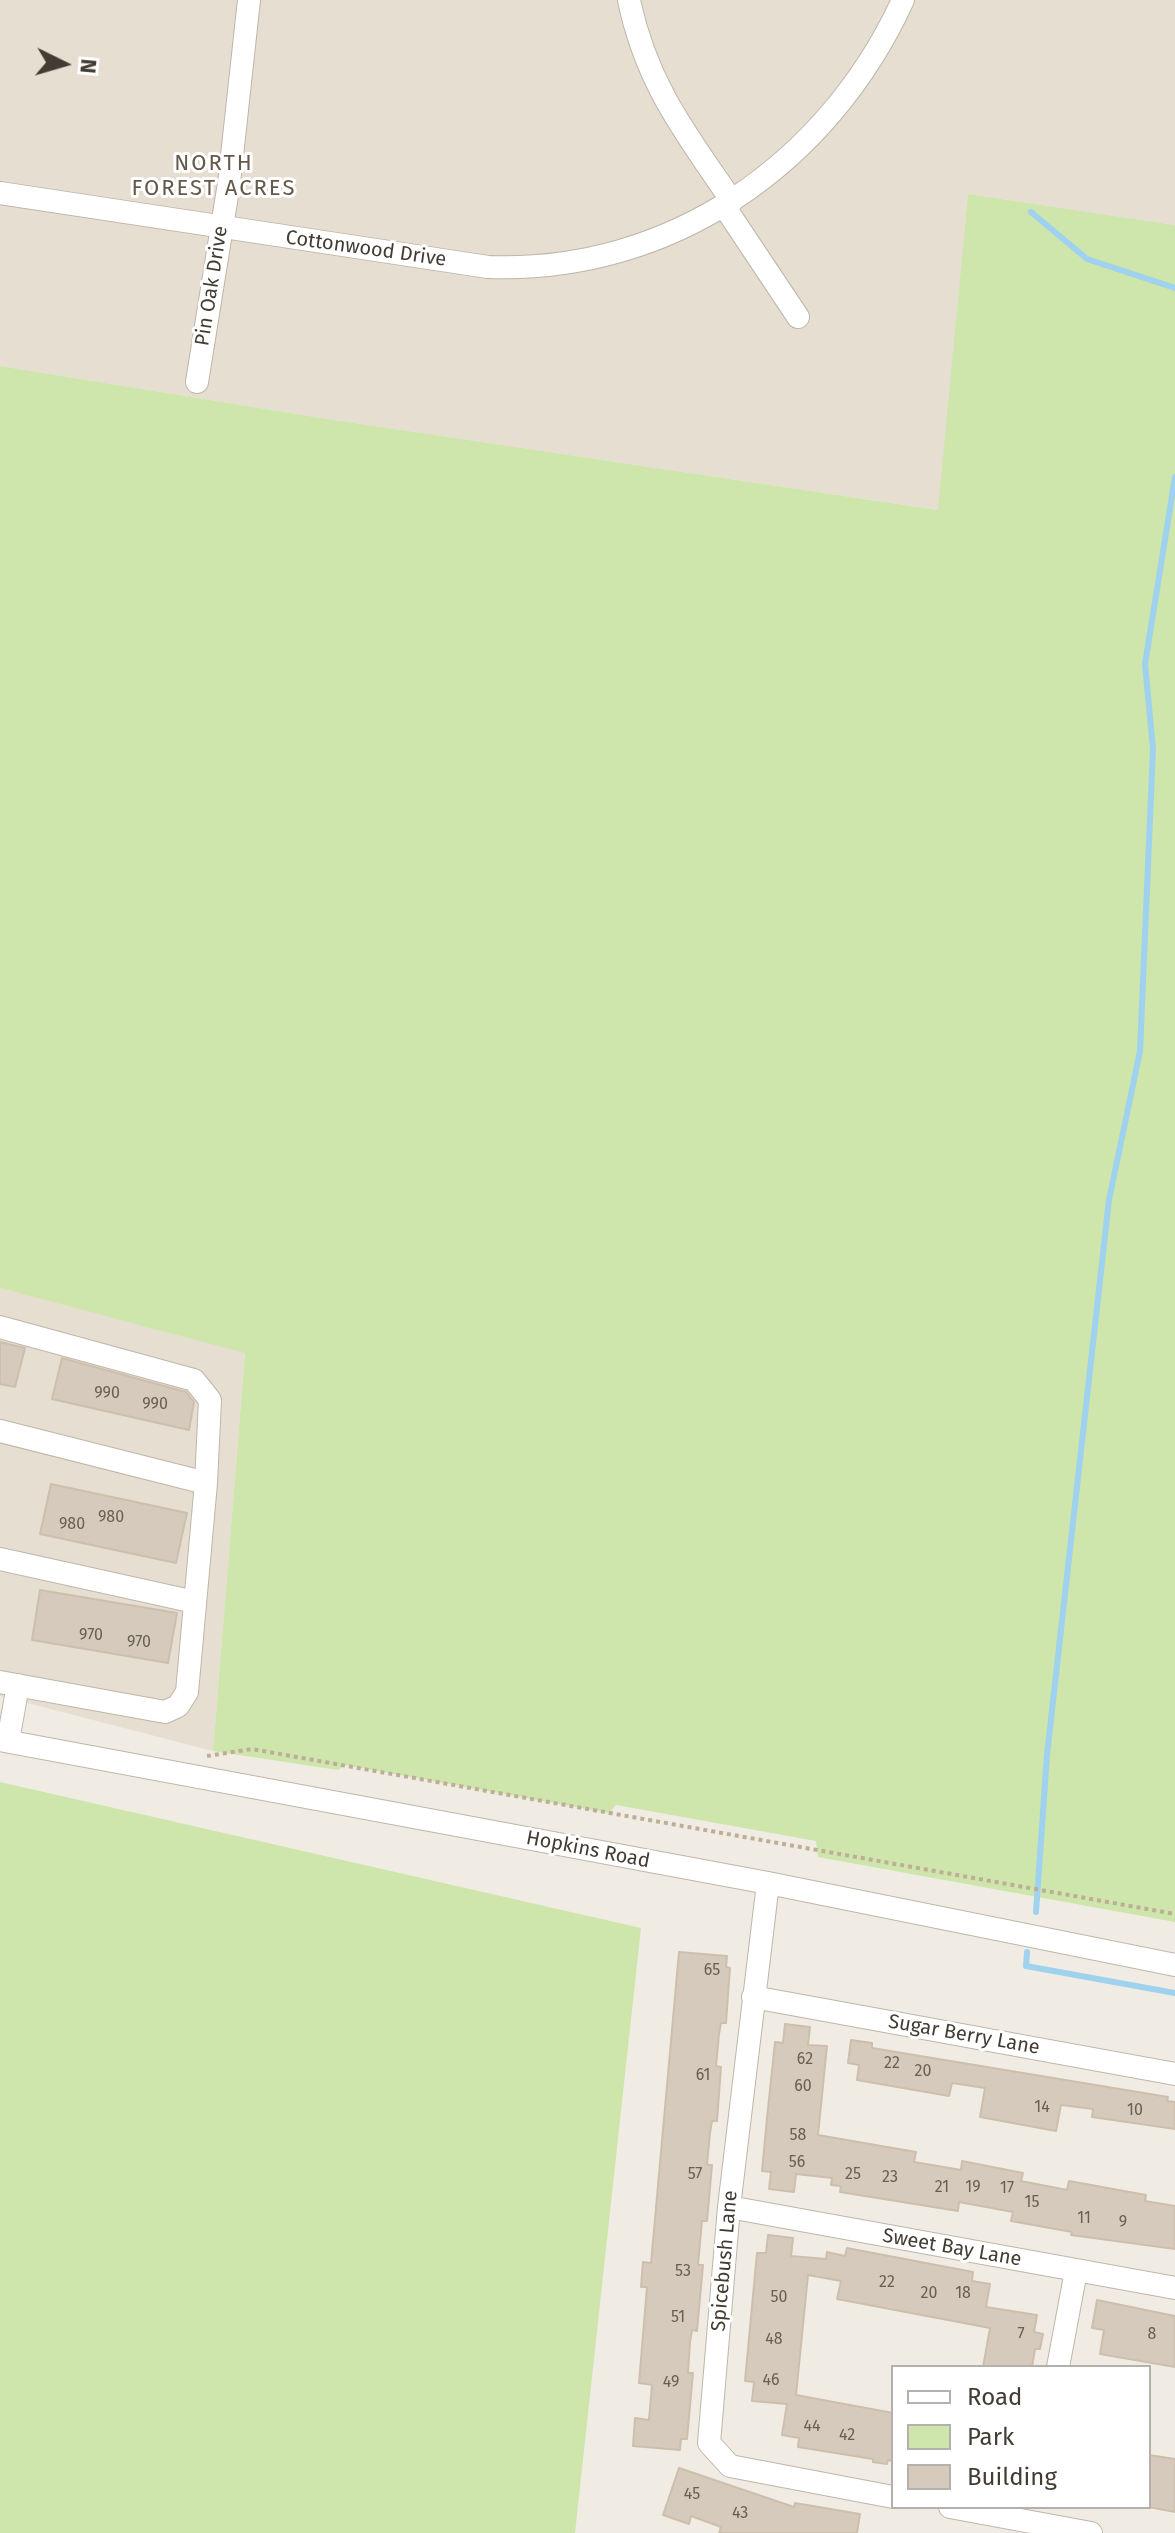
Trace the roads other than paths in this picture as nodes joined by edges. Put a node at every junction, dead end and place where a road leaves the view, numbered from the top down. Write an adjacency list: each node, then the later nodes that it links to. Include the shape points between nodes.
1 (249, 0): 6 (street, Pin Oak Drive)
2 (629, 0): 5 (street, via 648,67 667,107)
3 (903, 0): 5 (street, Cottonwood Drive, via 837,108 794,152)
4 (0, 193): 6 (street, Cottonwood Drive)
5 (728, 204): 6 (street, Cottonwood Drive, via 644,244 560,265 524,268); 7 (street)
6 (221, 228): 8 (street, Pin Oak Drive)
7 (798, 317)
8 (197, 382)
9 (0, 1327): 11 (street, via 194,1380 210,1400)
10 (0, 1431): 11 (street)
11 (206, 1483): 13 (street)
12 (0, 1559): 13 (street)
13 (195, 1602): 14 (street, via 187,1692 178,1706 165,1712)
14 (9, 1684): 15 (street)
15 (4, 1740): 16 (street, Hopkins Road)
16 (768, 1883): 17 (street, Hopkins Road); 18 (street, Spicebush Lane)
17 (1175, 1965)
18 (753, 1997): 19 (street, Sugar Berry Lane); 20 (street, Spicebush Lane)
19 (1175, 2074)
20 (729, 2207): 21 (street, Sweet Bay Lane); 24 (street, Spicebush Lane, via 709,2443 730,2466)
21 (1076, 2271): 22 (street, Sweet Bay Lane); 23 (street)
22 (1175, 2288)
23 (1058, 2365)
24 (891, 2497)
25 (973, 2509): 26 (street)
26 (1030, 2514): 27 (street)
27 (1091, 2533)

